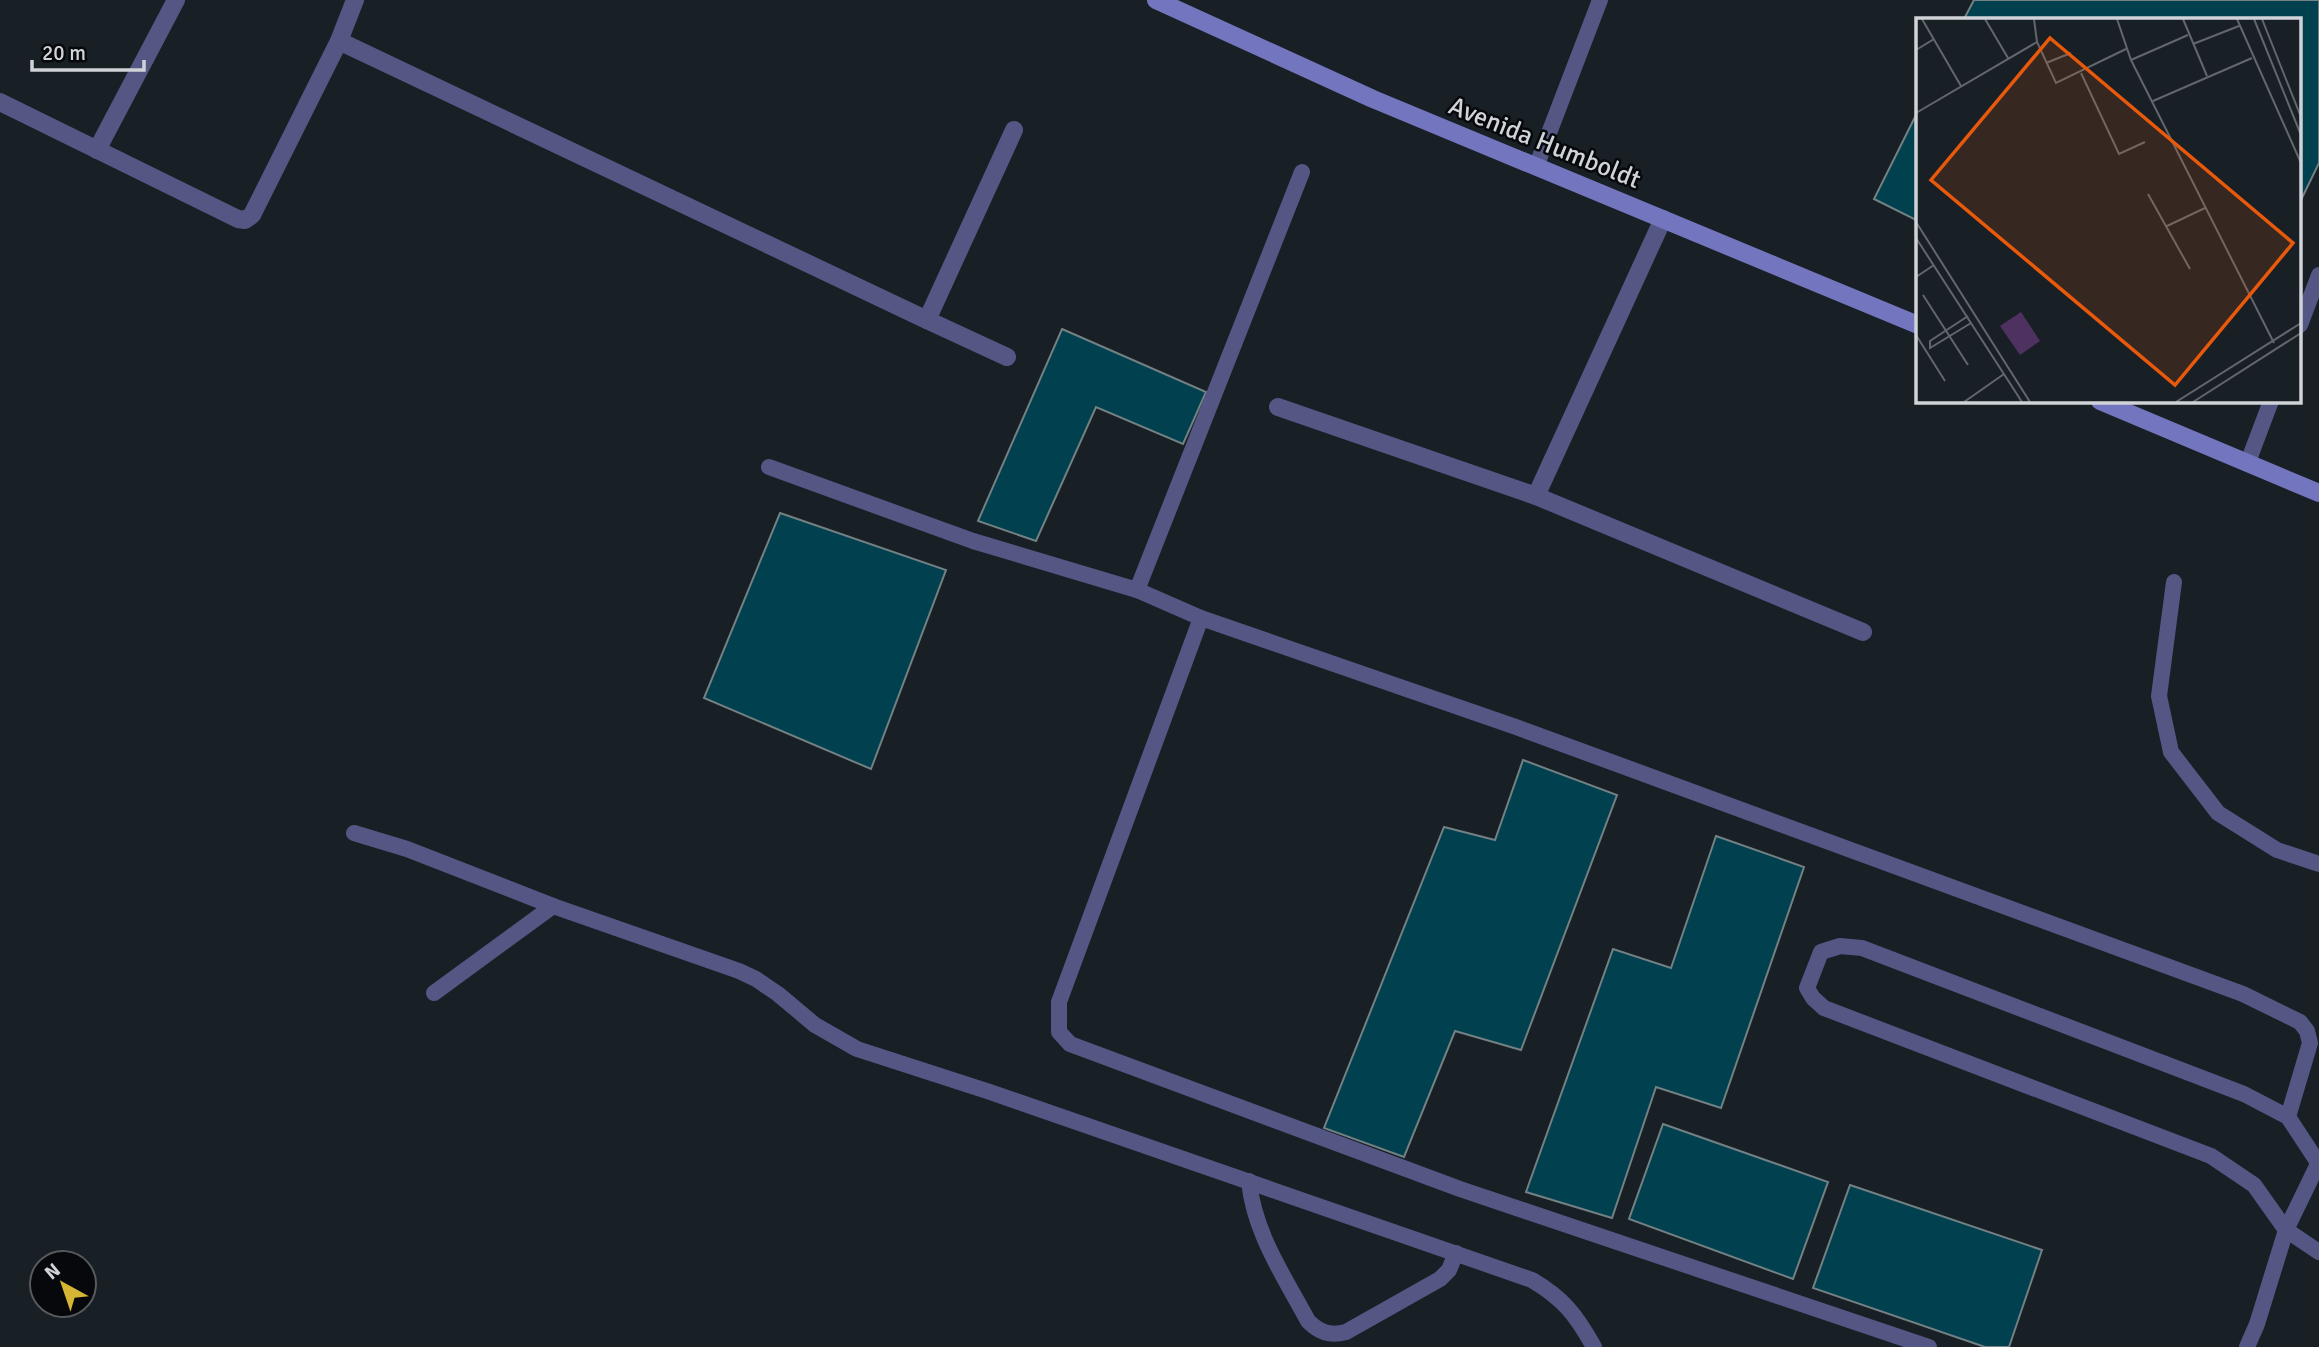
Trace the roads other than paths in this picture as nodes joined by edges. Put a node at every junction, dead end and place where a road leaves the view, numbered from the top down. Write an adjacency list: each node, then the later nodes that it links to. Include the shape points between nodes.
1 (176, 0): 8 (street)
2 (355, 0): 5 (street)
3 (1156, 0): 9 (street, Avenida Humboldt)
4 (1600, 0): 9 (lane)
5 (339, 41): 8 (street, via 252,215 245,220); 13 (street)
6 (0, 102): 8 (street)
7 (1014, 130): 13 (street)
8 (97, 150)
9 (1536, 167): 11 (street, Avenida Humboldt)
10 (1302, 172): 25 (lane)
11 (1663, 219): 15 (street, Avenida Humboldt); 23 (street)
12 (2319, 275): 14 (lane)
13 (927, 320): 16 (street)
14 (2302, 320)
15 (1916, 324)
16 (1007, 358)
17 (2102, 402): 20 (street)
18 (2271, 402): 20 (lane)
19 (1278, 407): 23 (street)
20 (2248, 462): 22 (street)
21 (769, 467): 25 (lane, via 973,541)
22 (2319, 493)
23 (1536, 496): 27 (street)
24 (2174, 582): 29 (lane, via 2158,696 2171,752 2218,813 2277,850)
25 (1137, 590): 26 (lane)
26 (1201, 618): 32 (lane, via 1516,727 2243,994 2300,1022 2307,1031 2310,1043); 39 (lane, via 1059,1002 1059,1032 1070,1044 1460,1189)
27 (1863, 632)
28 (354, 833): 30 (lane)
29 (2319, 864)
30 (553, 906): 31 (lane); 34 (lane, via 756,979 815,1025 857,1049)
31 (434, 993)
32 (2288, 1117): 33 (lane); 35 (lane, via 2244,1094 1862,948 1840,946 1821,952 1807,988 1824,1008 2211,1156 2254,1185)
33 (2319, 1164): 35 (lane)
34 (1249, 1181): 37 (lane); 37 (lane, via 1260,1231 1308,1321 1325,1333 1346,1332 1440,1279)
35 (2287, 1230): 36 (lane); 40 (lane)
36 (2319, 1252)
37 (1456, 1253): 38 (lane, via 1551,1291 1576,1315)
38 (1594, 1347)
39 (1929, 1347)
40 (2246, 1347)

